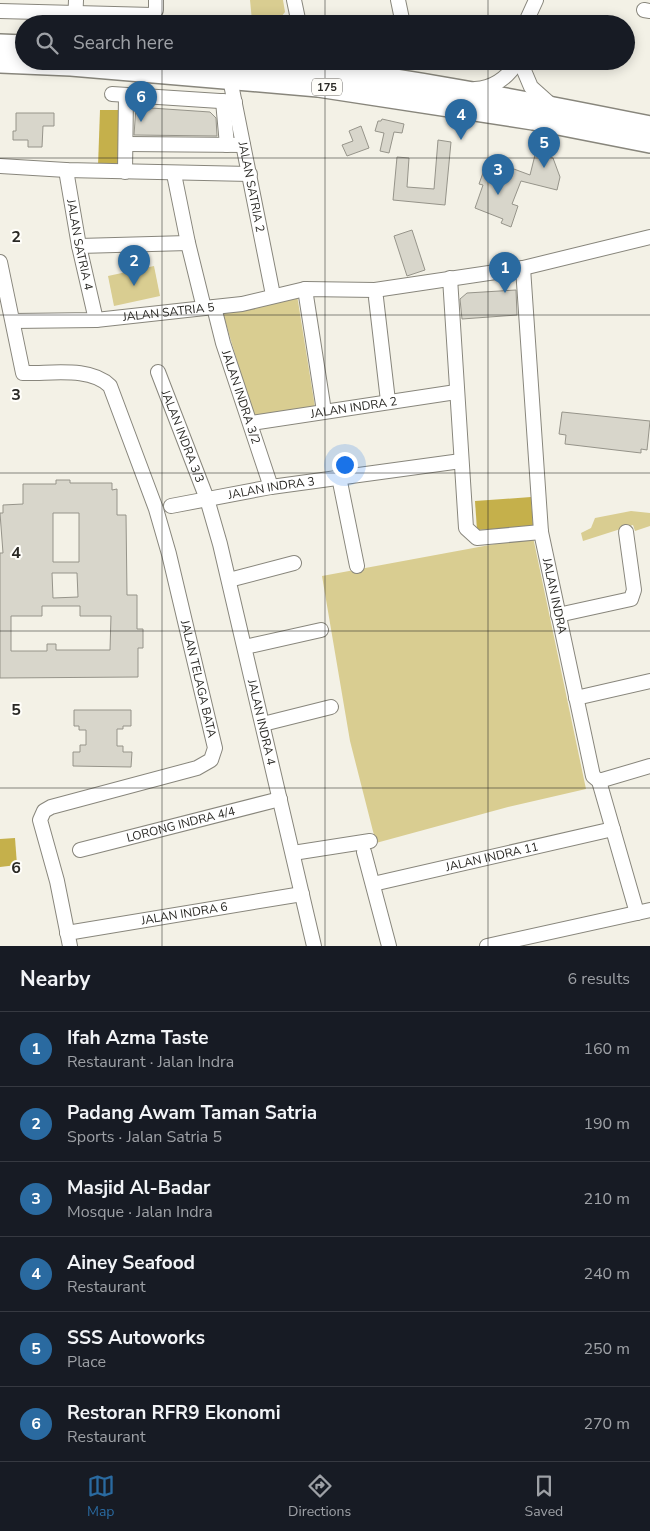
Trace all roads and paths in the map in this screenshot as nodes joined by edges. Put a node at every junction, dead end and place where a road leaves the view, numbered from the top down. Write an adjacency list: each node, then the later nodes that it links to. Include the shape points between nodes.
1 (294, 0): 7 (street)
2 (398, 0): 8 (street)
3 (536, 0): 9 (street)
4 (156, 5): 6 (street, via 152,15)
5 (0, 11): 6 (street)
6 (76, 12)
7 (297, 15)
8 (401, 15)
9 (529, 15)
10 (0, 45): 11 (highway)
11 (15, 46)
12 (0, 62): 13 (highway, 175)
13 (15, 63)
14 (128, 70): 18 (highway, 175)
15 (341, 70): 19 (highway, 175)
16 (511, 70): 19 (street, via 489,87)
17 (523, 70): 21 (street, via 531,87)
18 (230, 79): 20 (street, JALAN SATRIA 2); 23 (highway, 175, via 324,87 533,119)
19 (457, 89): 21 (highway, 175)
20 (229, 101): 24 (street, via 119,95); 25 (street); 26 (street, JALAN SATRIA 2)
21 (554, 107): 22 (highway, 175)
22 (650, 127)
23 (650, 142)
24 (127, 144): 25 (street); 29 (street)
25 (227, 145): 26 (street)
26 (243, 145): 31 (street, JALAN SATRIA 2)
27 (0, 166): 28 (street)
28 (66, 170): 29 (street); 34 (street, JALAN SATRIA 4)
29 (125, 172): 30 (street)
30 (174, 174): 31 (street); 33 (street, JALAN INDRA 3/2)
31 (250, 174): 39 (street, JALAN SATRIA 2)
32 (650, 238): 36 (street, JALAN SATRIA 5)
33 (188, 243): 34 (street); 41 (street, JALAN INDRA 3/2)
34 (79, 246): 42 (street, JALAN SATRIA 4)
35 (0, 262): 43 (street)
36 (523, 268): 37 (street, JALAN SATRIA 5); 54 (street, JALAN INDRA)
37 (450, 278): 38 (street, JALAN SATRIA 5, via 375,290); 45 (street)
38 (305, 289): 39 (street, JALAN SATRIA 5); 47 (street)
39 (273, 296): 41 (street, JALAN SATRIA 5)
40 (376, 298): 46 (street)
41 (209, 308): 42 (street, JALAN SATRIA 5); 48 (street, JALAN INDRA 3/2)
42 (96, 320): 43 (street, JALAN SATRIA 5)
43 (13, 321): 75 (street, JALAN TELAGA BATA, via 23,373 89,374 102,378 110,386 156,509 215,748 211,760 197,768 44,811 40,820 57,881)
44 (158, 372): 52 (street, JALAN INDRA 3/3)
45 (456, 392): 46 (street, JALAN INDRA 2); 49 (street)
46 (388, 401): 47 (street, JALAN INDRA 2)
47 (324, 411): 48 (street, JALAN INDRA 2)
48 (250, 423): 51 (street, JALAN INDRA 3/2)
49 (461, 461): 50 (street, JALAN INDRA 3); 54 (street, via 466,528 471,534 477,538)
50 (339, 477): 51 (street, JALAN INDRA 3); 57 (street)
51 (271, 487): 52 (street, JALAN INDRA 3)
52 (207, 499): 53 (street, JALAN INDRA 3); 58 (street, JALAN INDRA 4)
53 (171, 506)
54 (541, 532): 59 (street, JALAN INDRA)
55 (626, 532): 59 (street, via 634,590 631,599)
56 (294, 562): 58 (street)
57 (357, 566)
58 (229, 580): 61 (street, JALAN INDRA 4)
59 (558, 615): 63 (street, JALAN INDRA)
60 (321, 630): 61 (street)
61 (245, 647): 65 (street, JALAN INDRA 4)
62 (650, 681): 63 (street)
63 (576, 698): 67 (street, JALAN INDRA, via 593,776)
64 (331, 707): 65 (street)
65 (263, 724): 68 (street, JALAN INDRA 4)
66 (650, 766): 67 (street)
67 (599, 781): 69 (street, JALAN INDRA)
68 (280, 799): 70 (street, LORONG INDRA 4/4); 71 (street, JALAN INDRA 4)
69 (613, 829): 72 (street, JALAN INDRA 11); 74 (street, JALAN INDRA)
70 (80, 850)
71 (293, 853): 72 (street, via 367,847); 73 (street, JALAN INDRA 4)
72 (372, 884): 77 (street)
73 (302, 894): 75 (street, JALAN INDRA 6); 76 (street, JALAN INDRA 4)
74 (644, 912): 78 (street)
75 (68, 940)
76 (314, 946)
77 (389, 946)
78 (487, 946)

